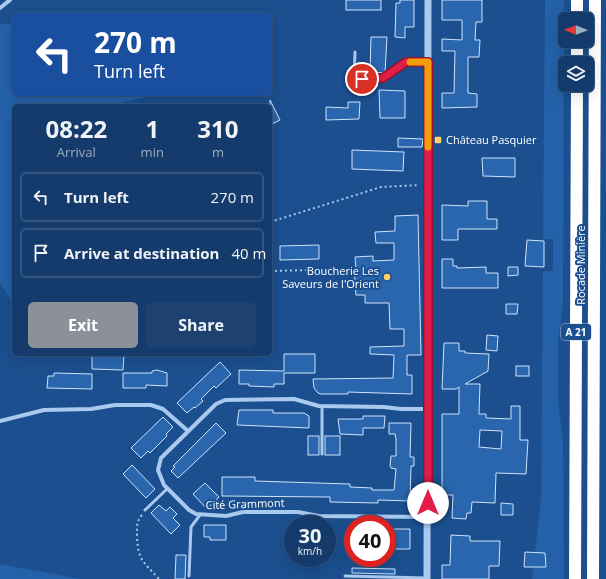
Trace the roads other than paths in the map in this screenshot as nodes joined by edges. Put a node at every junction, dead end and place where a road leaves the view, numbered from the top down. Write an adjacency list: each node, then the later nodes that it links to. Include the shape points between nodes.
1 (10, 0): 5 (street)
2 (428, 0): 8 (street)
3 (577, 0): 6 (highway)
4 (595, 0): 23 (highway, Rocade Minière / A 21)
5 (0, 8)
6 (577, 12)
7 (355, 52): 8 (lane, via 354,78 383,78 406,62)
8 (428, 62): 11 (street)
9 (577, 92): 22 (highway, Rocade Minière / A 21)
10 (322, 406): 11 (street, Cité Grammont); 13 (street, Cité Grammont, via 294,399 225,400 216,404); 14 (lane)
11 (427, 410): 18 (street)
12 (0, 421): 13 (street, via 44,410 151,405 163,409)
13 (188, 431): 15 (street, Cité Grammont, via 160,461 159,475)
14 (322, 454)
15 (167, 489): 16 (lane); 17 (street, Cité Grammont, via 189,510)
16 (144, 510)
17 (200, 515): 18 (street, Cité Grammont, via 298,512 319,516); 19 (lane, via 191,527)
18 (428, 517): 21 (street)
19 (189, 576)
20 (345, 576): 21 (lane)
21 (427, 578)
22 (575, 579)
23 (593, 579)

